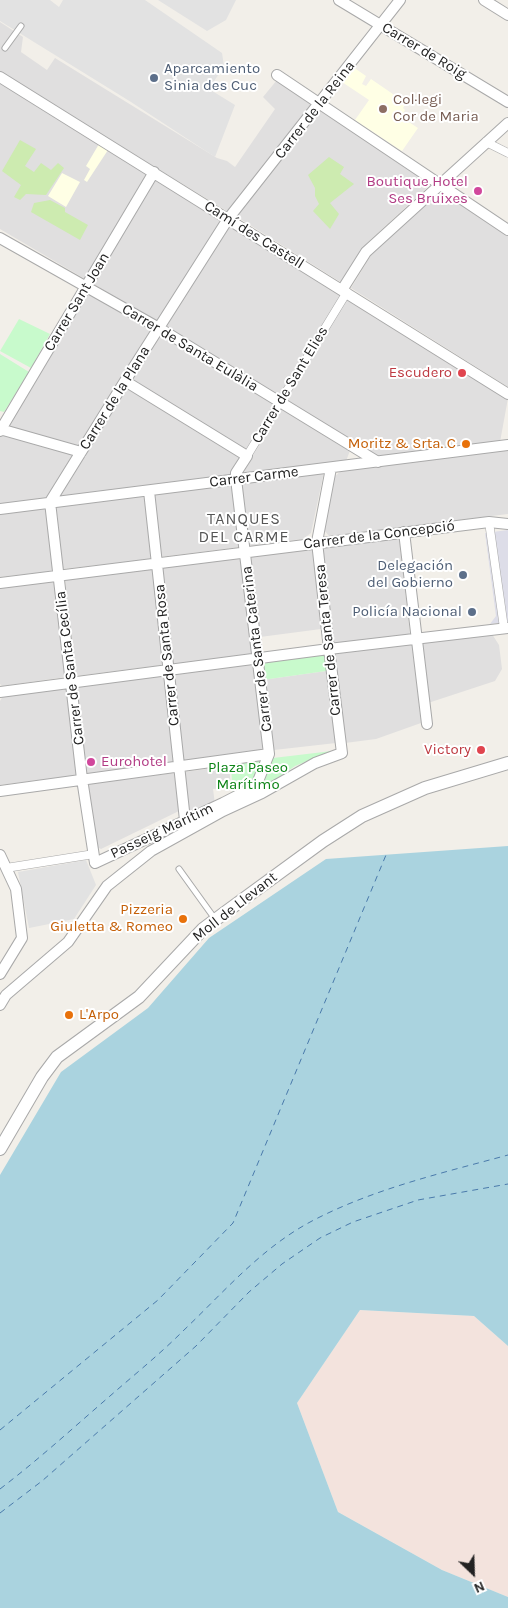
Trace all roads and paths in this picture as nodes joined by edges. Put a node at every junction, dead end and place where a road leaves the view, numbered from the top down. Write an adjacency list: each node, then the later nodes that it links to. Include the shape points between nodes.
1 (339, 0): 5 (street, Carrer de Roig)
2 (400, 0): 5 (street, Carrer de la Reina)
3 (484, 0): 4 (street)
4 (508, 15)
5 (381, 25): 10 (street, Carrer de Roig); 11 (street, Carrer de la Reina)
6 (21, 26): 7 (lane)
7 (5, 48)
8 (277, 74): 11 (street)
9 (0, 77): 15 (street, Camí des Castell)
10 (508, 102)
11 (320, 104): 16 (street); 17 (street, Carrer de la Reina)
12 (508, 123): 13 (street)
13 (486, 142): 14 (street); 16 (street)
14 (508, 153)
15 (154, 172): 17 (street, Camí des Castell); 20 (street, Carrer Sant Joan)
16 (440, 184): 18 (street); 21 (street, via 366,252)
17 (228, 219): 21 (street, Camí des Castell); 22 (street, Carrer de la Plana)
18 (508, 230)
19 (0, 238): 20 (street, Carrer de Santa Eulàlia)
20 (86, 286): 22 (street, Carrer de Santa Eulàlia); 26 (street, Carrer Sant Joan)
21 (345, 291): 24 (street, Camí des Castell); 25 (street, Carrer de Sant Elies)
22 (159, 328): 23 (street, Carrer de la Plana); 25 (street, Carrer de Santa Eulàlia)
23 (125, 381): 28 (street, Carrer de la Plana); 29 (street)
24 (508, 394)
25 (279, 402): 29 (street, Carrer de Sant Elies); 30 (street, Carrer de Santa Eulàlia)
26 (0, 430): 28 (street)
27 (508, 445): 30 (street, Carrer Carme)
28 (82, 452): 34 (street, Carrer de la Plana)
29 (247, 456): 32 (street, Carrer de Sant Elies, via 236,473)
30 (378, 462): 31 (street, Carrer Carme)
31 (330, 468): 32 (street, Carrer Carme); 39 (street, Carrer de Santa Teresa)
32 (236, 479): 33 (street, Carrer Carme); 40 (street, Carrer de Santa Caterina)
33 (148, 491): 34 (street, Carrer Carme); 41 (street, Carrer de Santa Rosa)
34 (50, 502): 35 (street, Carrer Carme); 42 (street, Carrer de Santa Cecília)
35 (0, 509)
36 (489, 522): 37 (street, Carrer de la Concepció); 38 (street, Carrer de la Concepció); 44 (street)
37 (508, 524)
38 (404, 532): 39 (street, Carrer de la Concepció); 45 (street)
39 (318, 542): 40 (street, Carrer de la Concepció); 46 (street, Carrer de Santa Teresa)
40 (245, 552): 41 (street, Carrer de la Concepció); 47 (street, Carrer de Santa Caterina)
41 (157, 563): 42 (street, Carrer de la Concepció); 48 (street, Carrer de Santa Rosa)
42 (60, 575): 43 (street, Carrer de la Concepció); 49 (street, Carrer de Santa Cecília)
43 (0, 583)
44 (503, 629): 45 (street)
45 (416, 639): 46 (street); 51 (street)
46 (329, 649): 47 (street); 65 (street, Carrer de Santa Teresa, via 345,754 314,764 151,851 107,886 68,942 6,995)
47 (258, 659): 48 (street); 52 (street, Carrer de Santa Caterina)
48 (169, 670): 49 (street); 54 (street, Carrer de Santa Rosa)
49 (71, 682): 50 (street); 55 (street, Carrer de Santa Cecília)
50 (0, 692)
51 (428, 724)
52 (269, 754): 54 (street); 56 (street, Carrer de Santa Caterina)
53 (508, 763): 63 (street, Moll de Llevant, via 425,788 362,816 323,840)
54 (179, 767): 55 (street); 58 (street, Carrer de Santa Rosa)
55 (82, 779): 57 (street); 60 (street, Carrer de Santa Cecília)
56 (256, 786): 58 (street, Passeig Marítim)
57 (0, 791)
58 (185, 820): 60 (street, Passeig Marítim)
59 (0, 855): 61 (street)
60 (95, 858): 61 (street, Passeig Marítim)
61 (6, 868): 64 (street, via 16,888 24,923 22,938)
62 (179, 869): 63 (lane)
63 (215, 920): 66 (street, Moll de Llevant, via 139,997 57,1057)
64 (0, 974)
65 (0, 1005)
66 (0, 1149)

